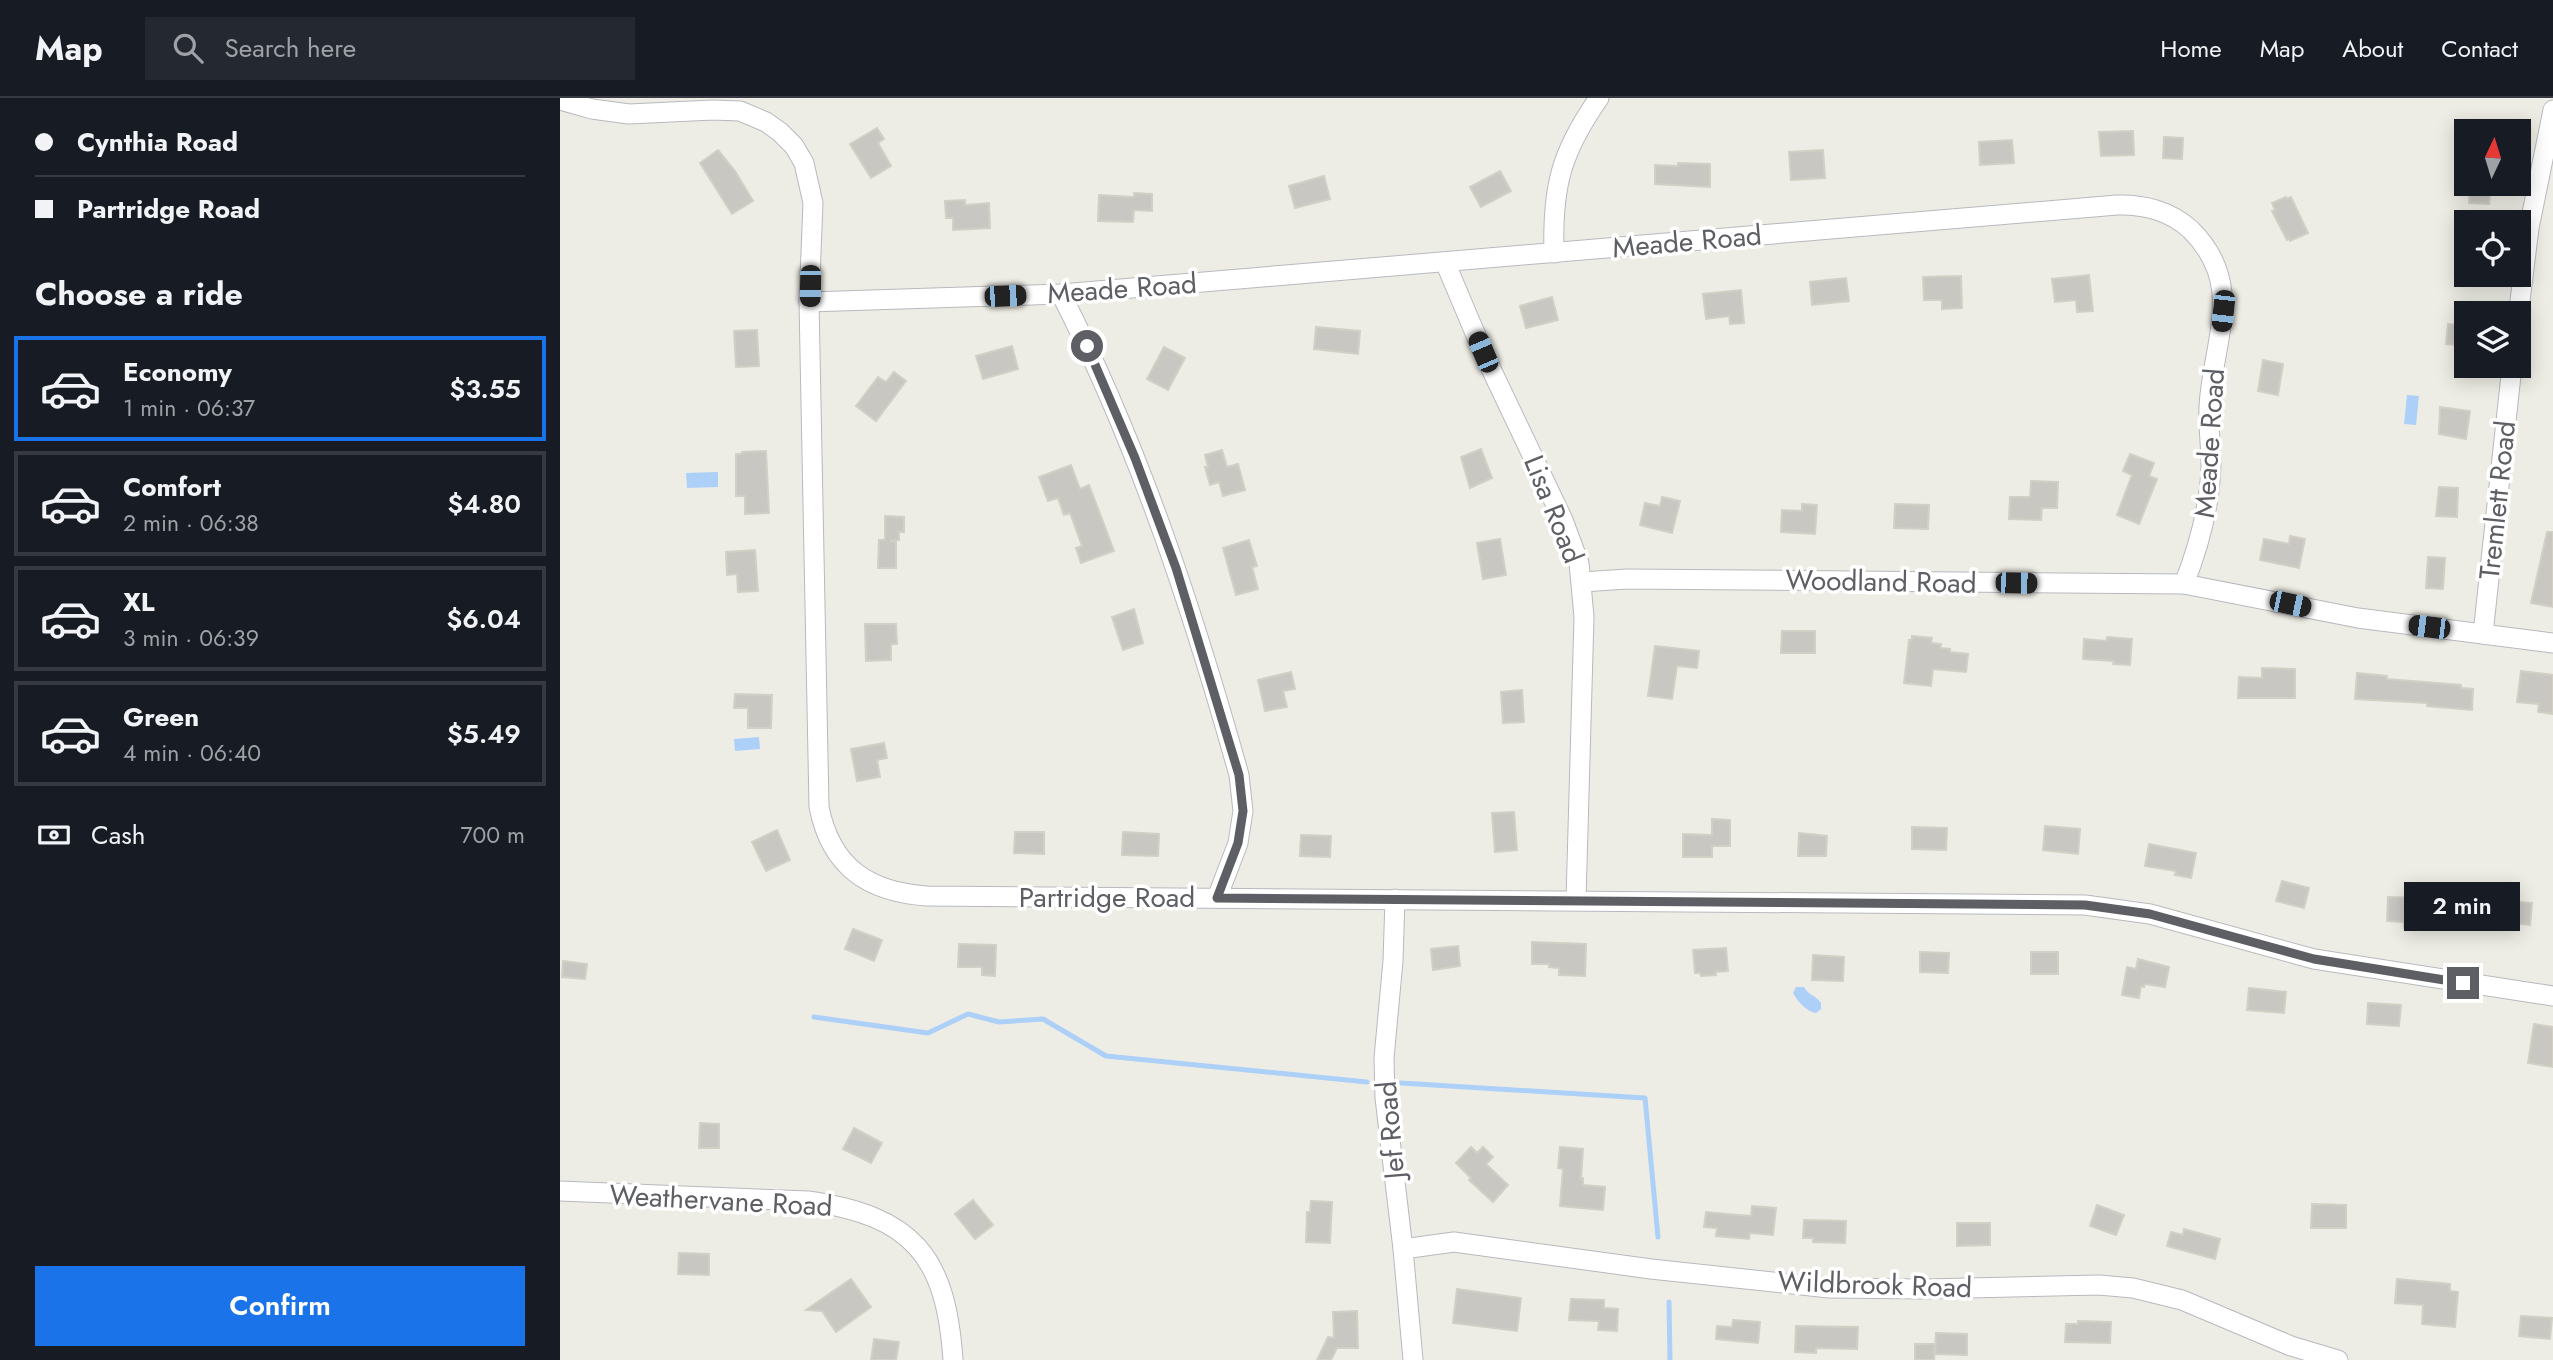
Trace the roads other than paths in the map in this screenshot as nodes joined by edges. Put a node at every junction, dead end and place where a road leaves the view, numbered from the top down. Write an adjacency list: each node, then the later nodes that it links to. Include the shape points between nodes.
1 (1599, 98): 4 (street, via 1564,160 1553,219)
2 (560, 100): 8 (street, Partridge Road, via 629,114 740,111 780,132 794,146 810,181 814,224)
3 (2553, 110): 7 (street)
4 (1554, 253): 5 (street, Meade Road); 11 (street, Meade Road, via 2117,205 2144,207 2175,218 2198,237 2213,258 2224,292 2209,405 2211,468 2204,524)
5 (1445, 262): 6 (street, Meade Road); 10 (street, Lisa Road, via 1573,542)
6 (1061, 294): 8 (street, Meade Road); 14 (street, via 1087,346 1176,568 1239,775 1243,811 1238,843)
7 (2520, 301)
8 (809, 302): 14 (street, Partridge Road, via 818,795 825,832 836,852 862,878 900,894)
9 (2511, 378): 12 (street, Tremlett Road)
10 (1581, 582): 11 (street, Woodland Road); 16 (street, Lisa Road, via 1584,617)
11 (2184, 584): 12 (street, Woodland Road, via 2358,618)
12 (2483, 634): 13 (street, Woodland Road)
13 (2553, 643)
14 (1217, 898): 15 (street, Partridge Road)
15 (1395, 899): 16 (street, Partridge Road); 19 (street, Jef Road, via 1384,1058)
16 (1576, 900): 17 (street, Partridge Road, via 2019,903 2118,908 2314,959)
17 (2553, 996)
18 (560, 1191): 20 (street, Weathervane Road, via 808,1201 879,1218 918,1248 933,1271 948,1314)
19 (1403, 1249): 21 (street, Jef Road); 22 (street, Wildbrook Road, via 1454,1242 1829,1288 2133,1288 2182,1300 2291,1346)
20 (953, 1360)
21 (1413, 1360)
22 (2338, 1360)

